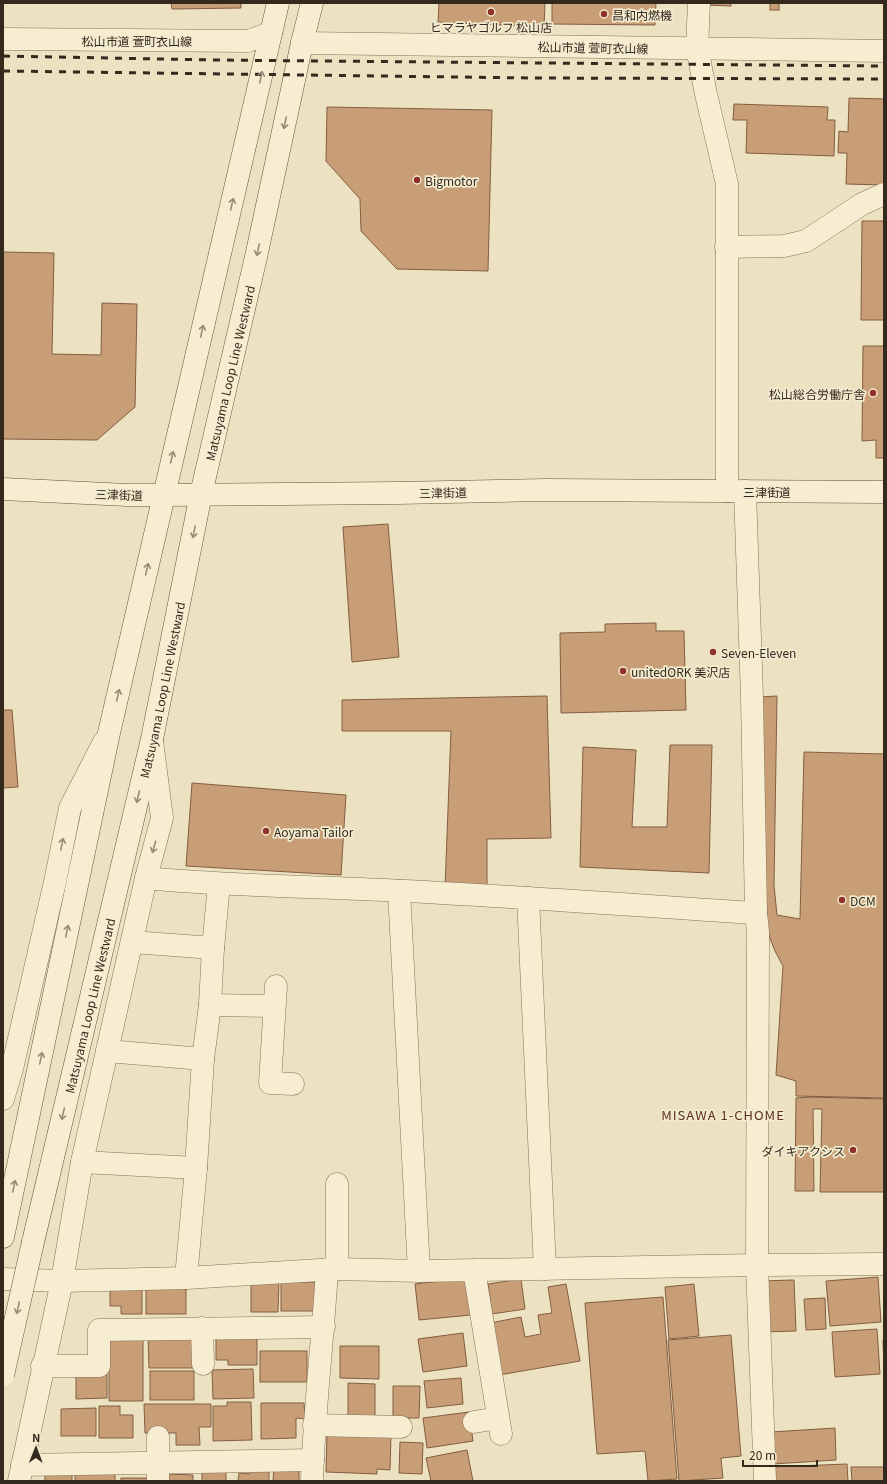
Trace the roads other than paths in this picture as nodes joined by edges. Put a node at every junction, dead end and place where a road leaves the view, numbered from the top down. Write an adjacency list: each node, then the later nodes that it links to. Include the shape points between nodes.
1 (278, 3): 4 (street)
2 (312, 3): 6 (street, Matsuyama Loop Line Westward)
3 (699, 3): 7 (street)
4 (271, 33): 5 (street, 松山市道 萱町衣山線, via 248,40); 15 (street, one-way to 4)
5 (3, 38)
6 (302, 43): 7 (street, 松山市道 萱町衣山線); 14 (street, Matsuyama Loop Line Westward, one-way to 14)
7 (697, 48): 8 (street, 松山市道 萱町衣山線); 10 (street, via 727,184)
8 (884, 50)
9 (884, 194): 10 (street, via 862,204 806,241 784,246)
10 (726, 247): 12 (street)
11 (3, 489): 15 (street, 三津街道)
12 (736, 491): 13 (street, 三津街道); 14 (street, 三津街道, via 546,490); 22 (street, via 752,689)
13 (884, 492)
14 (201, 494): 15 (street, 三津街道); 17 (street, Matsuyama Loop Line Westward, one-way to 17)
15 (163, 495): 16 (street, one-way to 15)
16 (109, 733): 29 (street, one-way to 16, via 12,1069 70,808); 33 (street, one-way to 16)
17 (152, 739): 18 (street, one-way to 18, via 162,818); 47 (street, Matsuyama Loop Line Westward, one-way to 47, bridge)
18 (146, 878): 19 (street); 23 (street)
19 (219, 884): 20 (street); 24 (street)
20 (399, 891): 21 (street); 39 (street)
21 (528, 898): 22 (street); 37 (street)
22 (756, 913): 35 (street)
23 (132, 942): 24 (street); 26 (street)
24 (213, 948): 25 (street)
25 (210, 1005): 27 (street); 28 (street, via 275,996 270,1083)
26 (107, 1051): 27 (street); 30 (street)
27 (203, 1059): 31 (street)
28 (293, 1084)
29 (3, 1099)
30 (82, 1162): 31 (street); 42 (street)
31 (196, 1168): 40 (street)
32 (337, 1184): 36 (street)
33 (3, 1237)
34 (884, 1264): 35 (street)
35 (758, 1265): 37 (street); 55 (street)
36 (332, 1269): 39 (street); 40 (street); 43 (street)
37 (545, 1269): 38 (street)
38 (474, 1270): 39 (street); 48 (street, via 500,1426)
39 (419, 1272)
40 (186, 1278): 42 (street)
41 (3, 1279): 42 (street)
42 (62, 1280): 46 (street)
43 (324, 1327): 44 (street); 49 (street)
44 (202, 1328): 45 (street); 46 (street, via 100,1330 99,1366)
45 (203, 1364)
46 (42, 1366): 54 (street)
47 (3, 1375)
48 (474, 1422)
49 (314, 1425): 50 (street); 52 (street)
50 (401, 1427)
51 (158, 1437): 53 (street)
52 (312, 1471): 53 (street)
53 (158, 1472): 54 (street)
54 (20, 1473)
55 (765, 1481)

